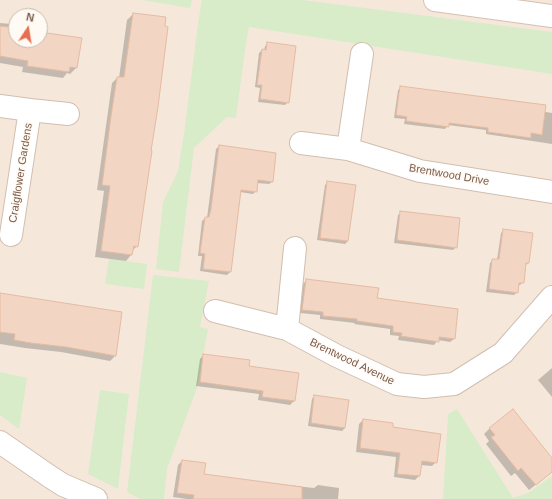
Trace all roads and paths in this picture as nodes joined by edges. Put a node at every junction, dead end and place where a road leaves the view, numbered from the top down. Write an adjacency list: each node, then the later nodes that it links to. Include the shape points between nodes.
1 (435, 0): 2 (street)
2 (552, 16)
3 (362, 54): 8 (street)
4 (0, 106): 5 (street, Craigflower Gardens)
5 (30, 110): 6 (street, Craigflower Gardens); 10 (street, Craigflower Gardens)
6 (68, 114)
7 (301, 143): 8 (street, Brentwood Drive)
8 (348, 149): 9 (street, Brentwood Drive, via 420,171)
9 (552, 192)
10 (11, 235)
11 (295, 248): 14 (street)
12 (552, 296): 14 (street, Brentwood Avenue, via 502,353 454,384 424,387 397,384)
13 (215, 311): 14 (street, Brentwood Avenue)
14 (287, 329)
15 (0, 442): 16 (street, via 48,476)
16 (59, 492): 17 (street)
17 (96, 499)

